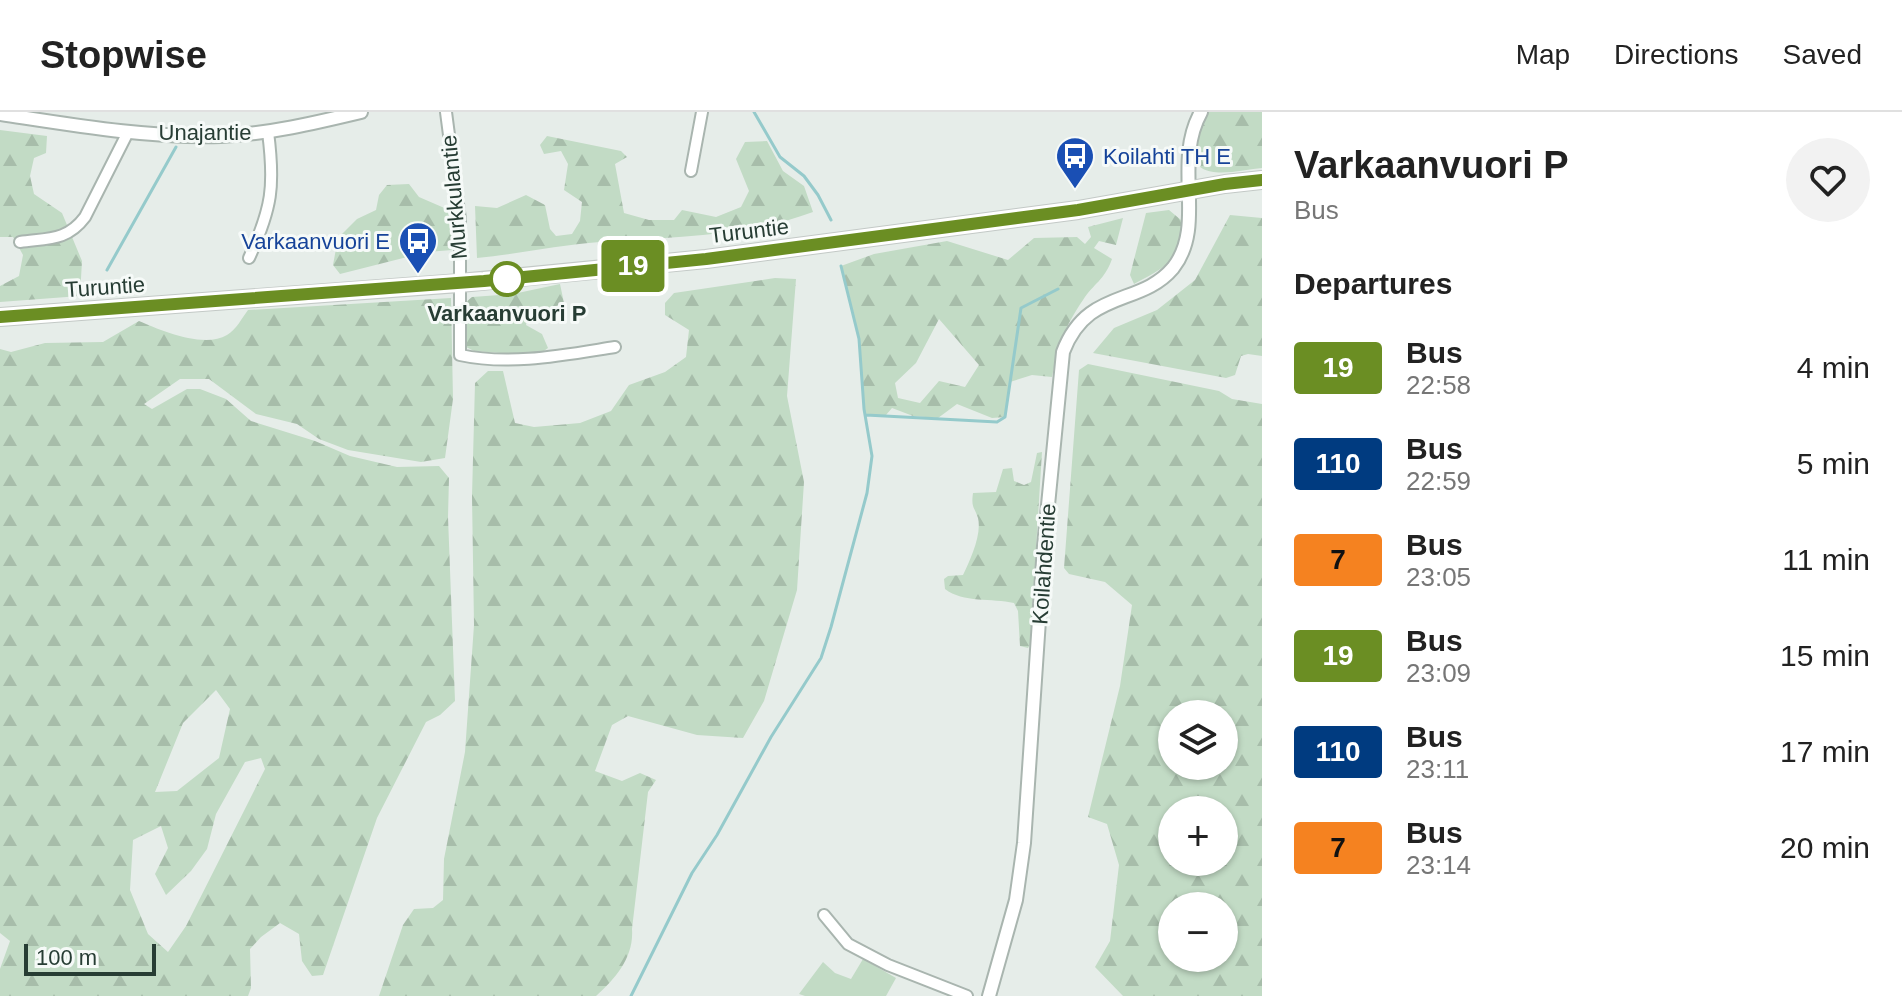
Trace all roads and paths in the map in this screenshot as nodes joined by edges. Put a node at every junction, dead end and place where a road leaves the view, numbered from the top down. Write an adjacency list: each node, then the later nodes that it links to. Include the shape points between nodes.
1 (361, 112): 7 (street, Unajantie)
2 (446, 112): 13 (street, Murkkulantie, via 460,219)
3 (702, 112): 8 (street)
4 (1201, 112): 10 (street, Koilahdentie, via 1187,155)
5 (0, 114): 6 (street, Unajantie)
6 (128, 132): 7 (street, Unajantie); 11 (street, via 75,229 65,236)
7 (268, 132): 12 (street, via 272,195)
8 (691, 171)
9 (1262, 180): 10 (highway, Turuntie)
10 (1189, 190): 13 (highway, Turuntie, via 706,259); 18 (street, Koilahdentie, via 1188,235 1173,268 1155,283 1082,319 1063,352 1024,843 1016,900)
11 (20, 242)
12 (249, 258)
13 (460, 283): 14 (highway, Turuntie); 15 (street, Murkkulantie, via 460,355 479,360 546,359)
14 (0, 317)
15 (615, 347)
16 (824, 915): 17 (street, via 848,944)
17 (967, 996)
18 (989, 996)

